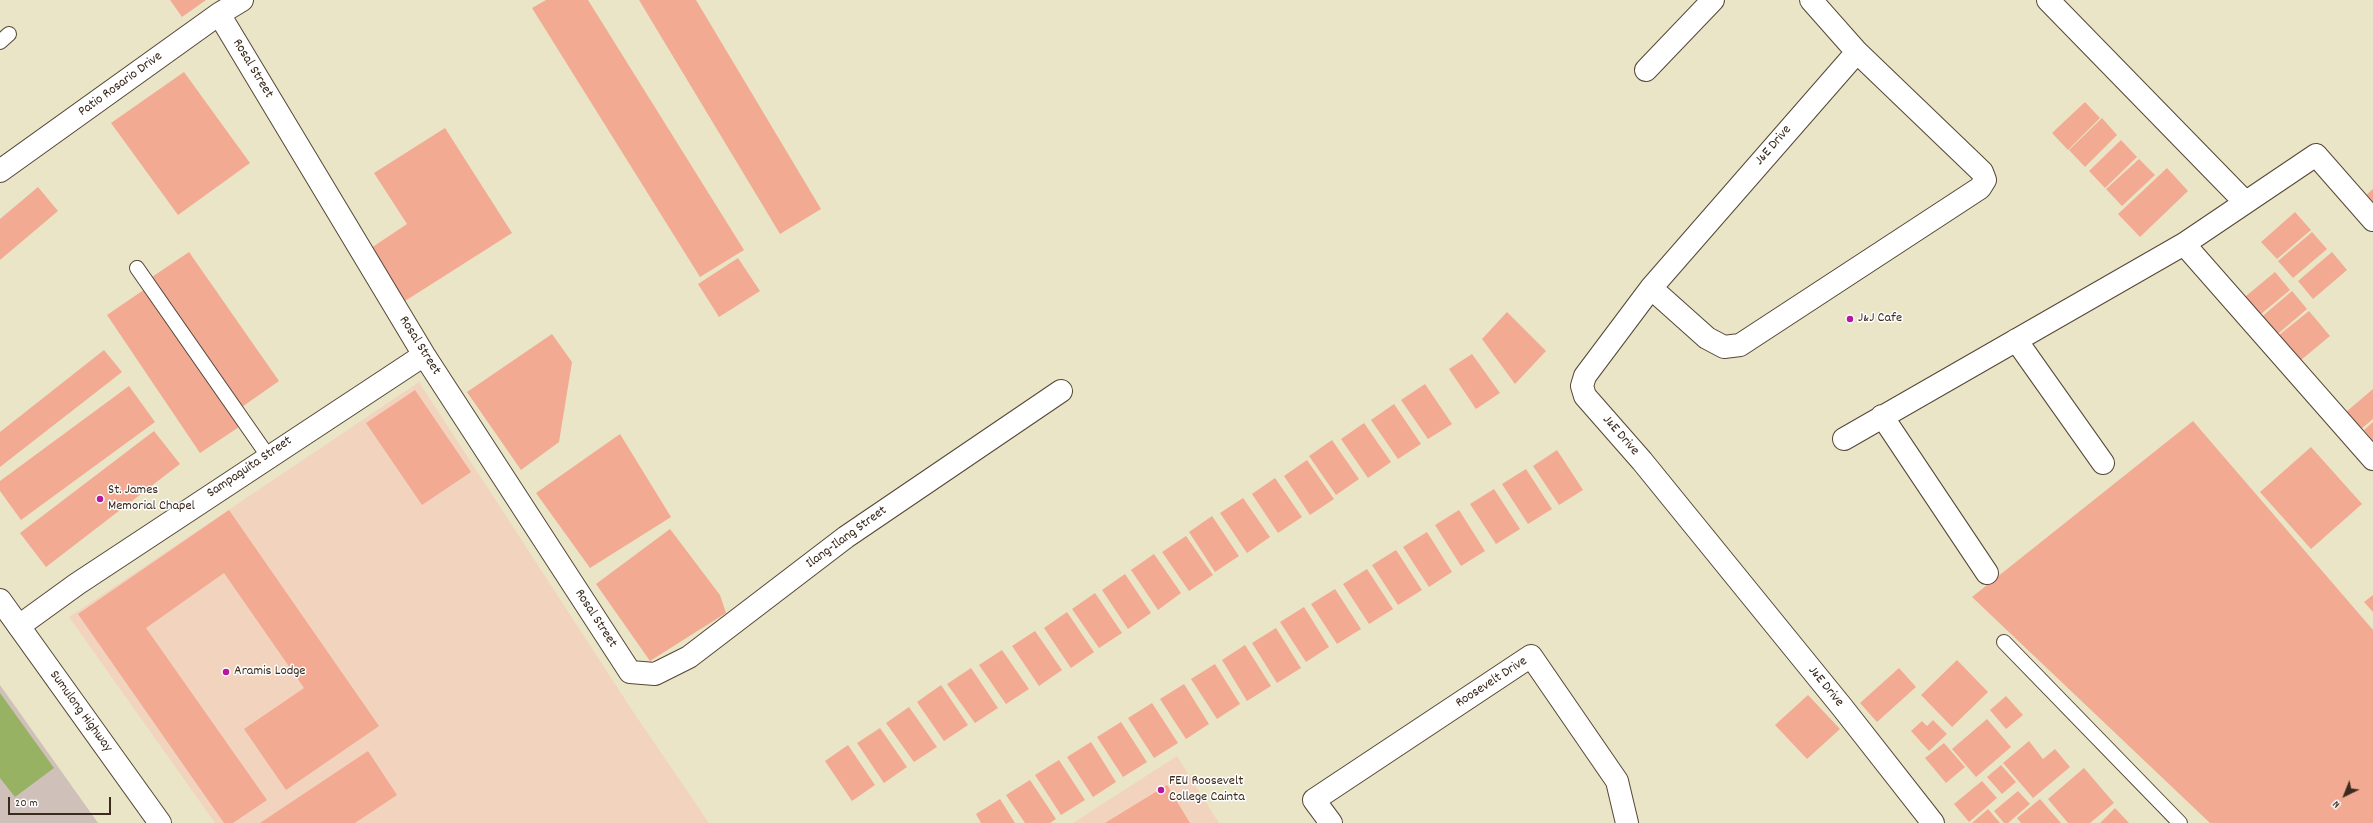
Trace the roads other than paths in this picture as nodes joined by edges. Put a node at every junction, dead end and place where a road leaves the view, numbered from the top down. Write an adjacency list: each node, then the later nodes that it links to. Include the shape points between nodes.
1 (242, 0): 5 (street, Patio Rosario Drive)
2 (1714, 0): 7 (street)
3 (1811, 0): 6 (street)
4 (2048, 0): 9 (street)
5 (219, 14): 8 (street, Patio Rosario Drive); 15 (street, Rosal Street)
6 (1857, 52): 13 (street, J&E Drive); 13 (street, via 1982,172 1985,180 1980,188 1740,345 1724,347 1707,338)
7 (1646, 70)
8 (0, 171)
9 (2245, 202): 10 (street, via 2316,155); 11 (street)
10 (2373, 220)
11 (2184, 244): 14 (street); 20 (street)
12 (137, 268): 19 (lane)
13 (1651, 288): 30 (street, J&E Drive, via 1585,376 1582,386 1585,396 1662,485)
14 (2016, 340): 17 (street); 21 (street)
15 (424, 355): 19 (street, Sampaguita Street); 26 (street, Rosal Street)
16 (1061, 391): 26 (street, Ilang-Ilang Street, via 853,533 689,657 655,674)
17 (1882, 416): 18 (street); 22 (street)
18 (1844, 439)
19 (268, 456): 24 (street, Sampaguita Street)
20 (2373, 459)
21 (2103, 463)
22 (1987, 573)
23 (0, 600): 24 (street, Sumulong Highway)
24 (19, 626): 27 (street, Sumulong Highway)
25 (2004, 642): 31 (lane)
26 (630, 672)
27 (160, 823)
28 (1331, 823): 29 (street, Roosevelt Drive, via 1314,800 1531,656 1617,781)
29 (1627, 823)
30 (1933, 823)
31 (2180, 823)

